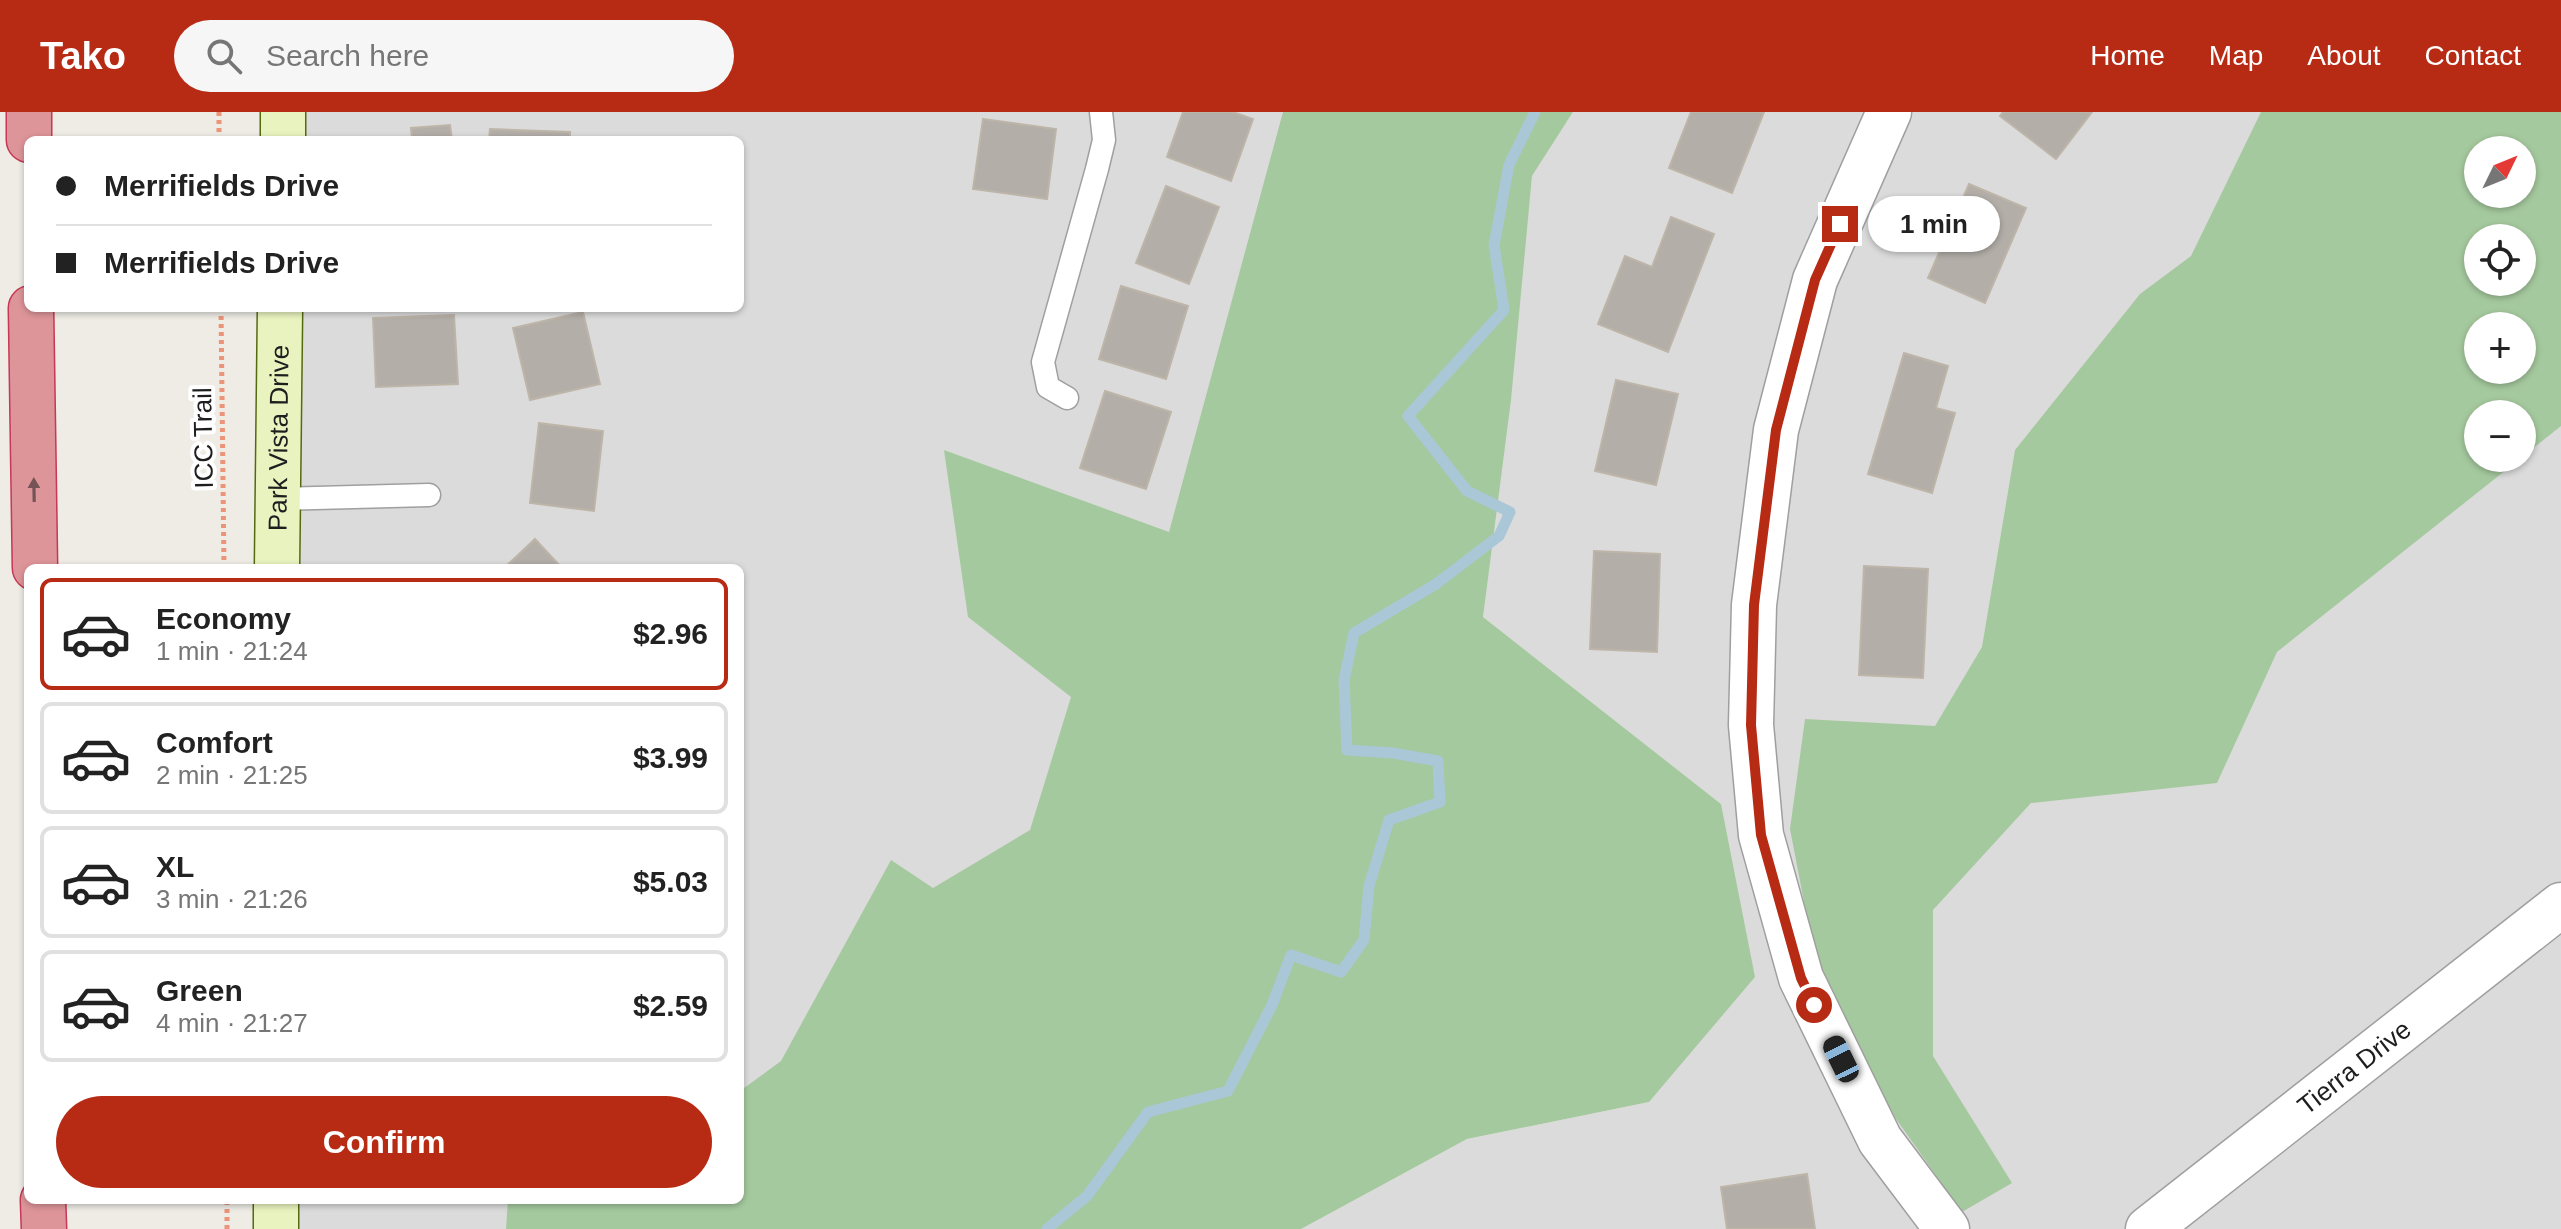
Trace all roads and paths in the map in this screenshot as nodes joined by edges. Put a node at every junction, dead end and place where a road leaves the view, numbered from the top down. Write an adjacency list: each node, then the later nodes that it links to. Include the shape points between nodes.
1 (29, 112): 6 (highway)
2 (219, 112): 7 (path)
3 (283, 112): 8 (street)
4 (1101, 112): 12 (lane, via 1104,140 1043,362 1048,387)
5 (1889, 112): 25 (street, via 1815,280 1776,430 1754,605 1751,725 1761,835 1801,978 1880,1140)
6 (29, 136)
7 (219, 136)
8 (283, 136)
9 (31, 312): 15 (highway, one-way to 9)
10 (221, 312): 16 (path, ICC Trail)
11 (280, 312): 14 (street, Park Vista Drive)
12 (1067, 398)
13 (429, 495): 14 (lane)
14 (278, 499): 17 (street, Park Vista Drive)
15 (35, 564)
16 (224, 564)
17 (277, 564)
18 (2561, 905): 26 (street, Tierra Drive)
19 (43, 1204): 22 (highway)
20 (227, 1204): 23 (path)
21 (276, 1204): 24 (street)
22 (44, 1229)
23 (227, 1229)
24 (276, 1229)
25 (1947, 1229)
26 (2148, 1229)

